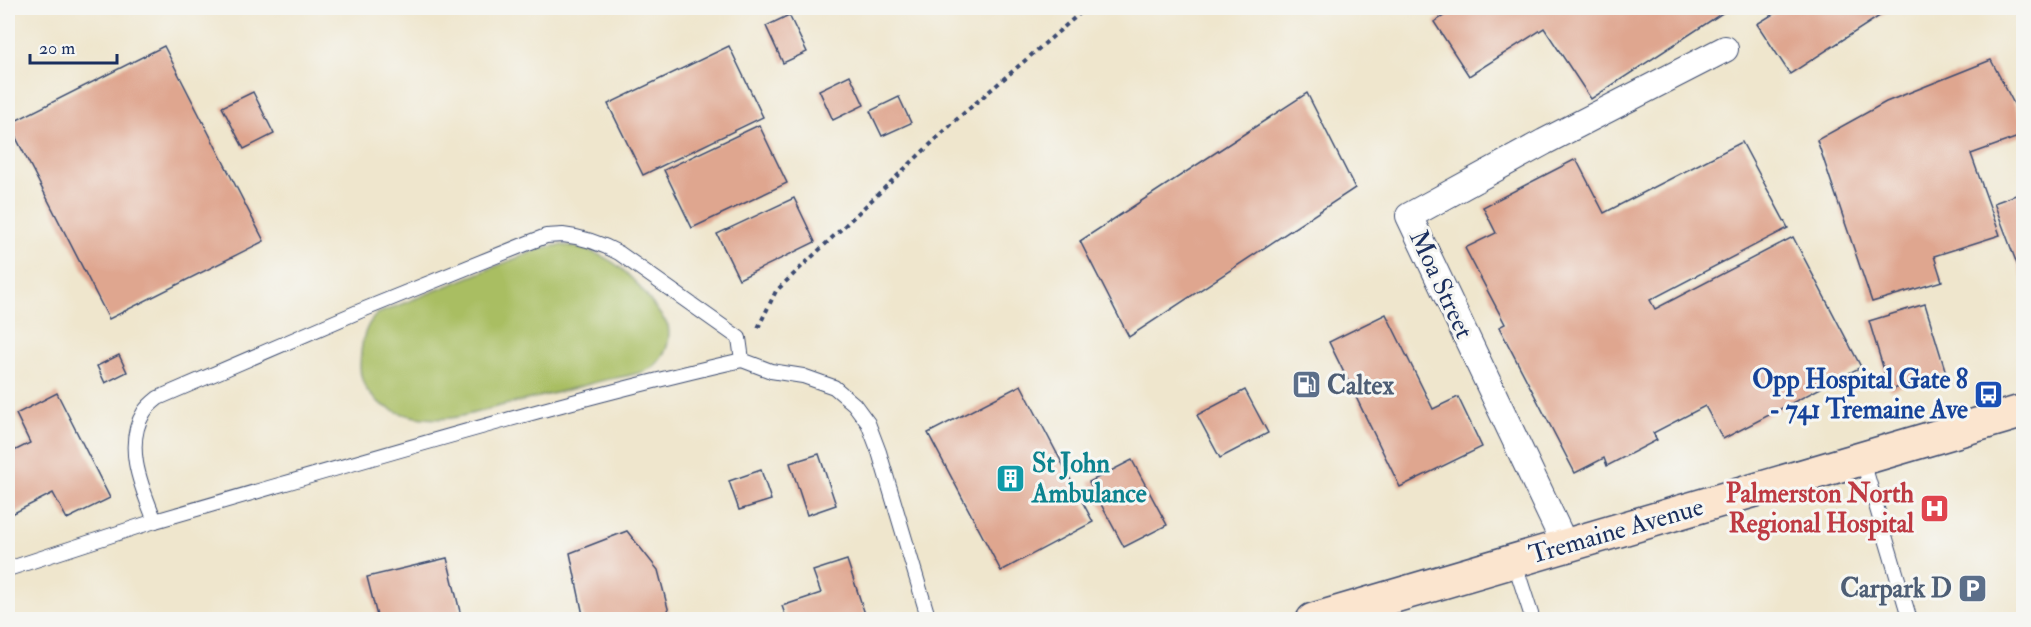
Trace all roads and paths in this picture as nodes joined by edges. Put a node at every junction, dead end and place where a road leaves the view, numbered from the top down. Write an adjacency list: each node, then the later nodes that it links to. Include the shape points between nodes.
1 (1086, 8): 3 (path, via 956,120 776,291)
2 (1725, 49): 7 (street, Moa Street, via 1409,216)
3 (742, 360): 6 (lane, via 438,440); 6 (lane, via 739,338 619,253 580,236 546,236 158,398 144,411 135,453 139,480); 10 (lane, via 834,387 868,423)
4 (2024, 411): 5 (main road, Tremaine Avenue)
5 (1862, 458): 7 (main road, Tremaine Avenue); 13 (lane)
6 (155, 521): 9 (lane)
7 (1565, 545): 8 (main road, Tremaine Avenue)
8 (1514, 561): 11 (main road, Tremaine Avenue); 12 (lane)
9 (8, 569)
10 (929, 620)
11 (1313, 620)
12 (1533, 620)
13 (1910, 620)

